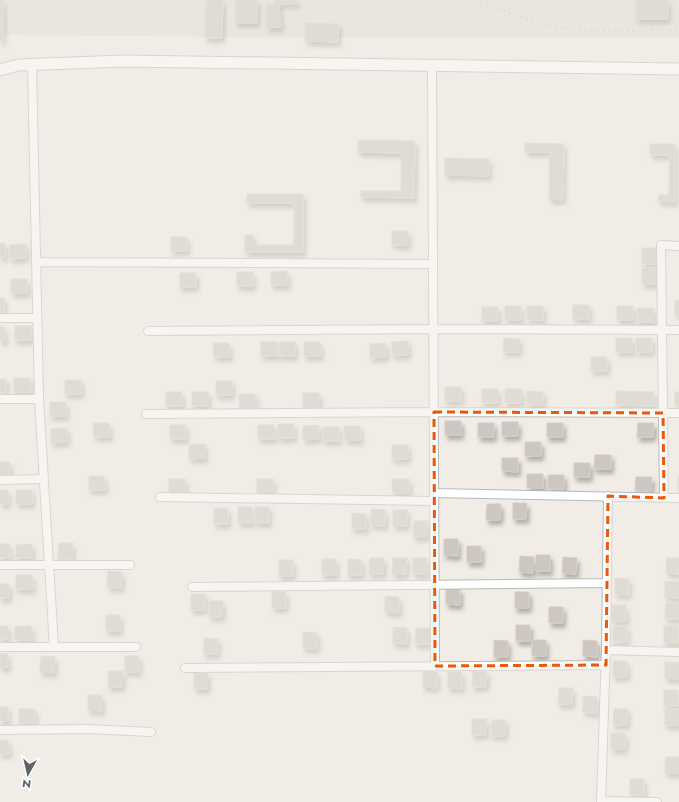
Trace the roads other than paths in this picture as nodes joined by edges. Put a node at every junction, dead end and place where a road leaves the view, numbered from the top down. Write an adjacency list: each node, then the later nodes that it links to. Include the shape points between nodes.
1 (32, 65): 2 (main road, via 124,61); 4 (main road, via 18,65); 6 (street)
2 (432, 65): 3 (main road); 7 (street)
3 (679, 69)
4 (0, 70)
5 (679, 246): 11 (street, via 661,246)
6 (36, 262): 7 (street); 9 (street)
7 (433, 264): 10 (street)
8 (0, 318): 9 (street)
9 (37, 318): 15 (street)
10 (433, 329): 11 (street); 13 (street); 16 (street)
11 (662, 330): 12 (street); 17 (street)
12 (679, 330)
13 (148, 331)
14 (0, 399): 15 (street)
15 (39, 399): 20 (street)
16 (434, 412): 17 (street); 19 (street); 24 (street)
17 (663, 413): 18 (street); 25 (street)
18 (679, 413)
19 (146, 414)
20 (44, 479): 21 (street); 28 (street)
21 (0, 480)
22 (608, 496): 24 (street); 25 (street); 30 (street)
23 (160, 497): 24 (street)
24 (434, 497): 31 (street)
25 (664, 498): 26 (street)
26 (679, 498)
27 (0, 565): 28 (street)
28 (49, 565): 29 (street); 34 (street)
29 (130, 565)
30 (607, 583): 31 (street); 36 (street)
31 (435, 585): 32 (street); 39 (street)
32 (192, 588)
33 (0, 647): 34 (street)
34 (54, 647): 35 (street)
35 (136, 647)
36 (606, 650): 37 (street); 38 (street)
37 (679, 652)
38 (606, 665): 39 (street); 43 (street)
39 (435, 666): 40 (street)
40 (185, 668)
41 (0, 730): 42 (street, via 87,729)
42 (152, 732)
43 (601, 801): 44 (street)
44 (657, 802)

